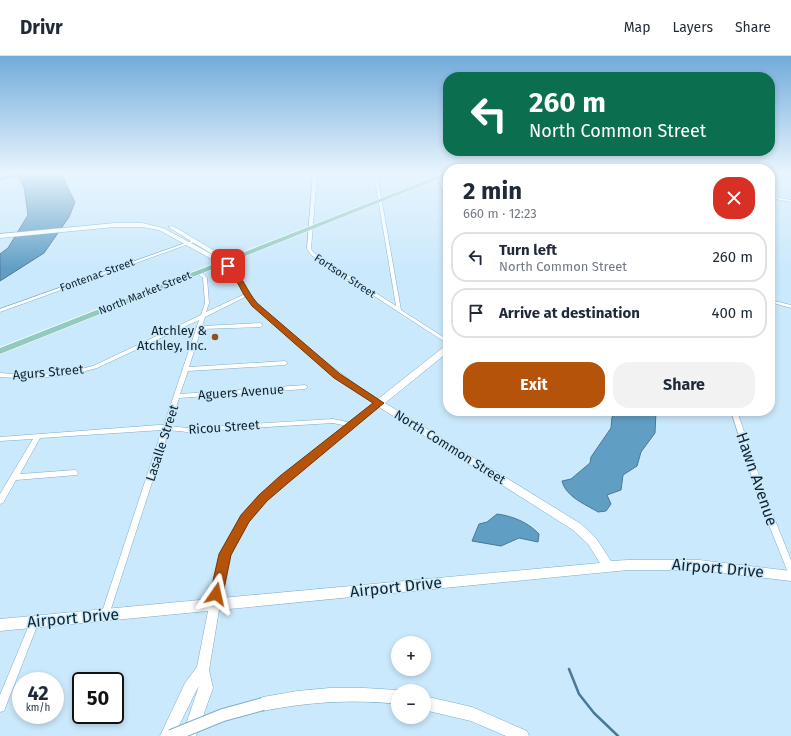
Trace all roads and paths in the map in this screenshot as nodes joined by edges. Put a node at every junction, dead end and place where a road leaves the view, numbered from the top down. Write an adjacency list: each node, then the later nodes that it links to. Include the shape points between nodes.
1 (312, 206): 5 (street, Fortson Street)
2 (366, 206): 5 (main road, North Market Street)
3 (381, 206): 14 (street)
4 (84, 226): 6 (main road, North Common Street); 7 (main road, North Common Street, via 125,221 150,222 174,228); 8 (main road, North Common Street, via 150,226 170,232)
5 (310, 228): 9 (main road, North Market Street); 14 (street, Fortson Street, via 309,249 312,254)
6 (0, 234)
7 (195, 241): 8 (street, Fontenac Street); 9 (main road, North Common Street, via 220,257)
8 (188, 243): 9 (main road, North Common Street, via 214,260); 15 (street, Fontenac Street)
9 (222, 262): 10 (main road, North Market Street); 11 (main road, North Common Street, via 237,275)
10 (199, 272): 16 (street, Lasalle Street, via 205,278 208,295); 20 (main road, North Market Street)
11 (247, 295): 16 (street, Agurs Street); 27 (main road, North Common Street, via 318,360)
12 (775, 302): 13 (street)
13 (791, 307)
14 (399, 310): 19 (street, Fortson Street)
15 (0, 311)
16 (203, 317): 18 (street, Lasalle Street); 24 (street, Agurs Street, via 90,368 69,372)
17 (260, 325): 18 (street)
18 (200, 328): 23 (street, Lasalle Street)
19 (443, 339)
20 (0, 350)
21 (443, 352): 27 (main road)
22 (285, 363): 23 (street)
23 (186, 369): 26 (street, Lasalle Street)
24 (0, 375)
25 (305, 387): 26 (street, Aguers Avenue)
26 (177, 396): 30 (street, Lasalle Street)
27 (379, 403): 29 (main road); 36 (main road, North Common Street, via 577,527 592,541)
28 (736, 416): 37 (street, Hawn Avenue, via 765,505)
29 (352, 425): 30 (street, Ricou Street, via 333,421 187,430); 39 (main road, via 263,498 245,518 225,554)
30 (167, 427): 31 (street, Ricou Street); 40 (street, Lasalle Street)
31 (38, 436): 32 (street, Ricou Street); 34 (street)
32 (0, 439)
33 (75, 473): 34 (street)
34 (14, 477): 35 (street)
35 (0, 501)
36 (608, 566): 38 (main road, Airport Drive, via 699,565); 39 (main road, Airport Drive)
37 (791, 570)
38 (791, 576)
39 (214, 605): 40 (main road, Airport Drive); 43 (main road)
40 (105, 615): 41 (main road, Airport Drive)
41 (35, 621): 42 (main road, Airport Drive); 46 (street)
42 (0, 625)
43 (203, 670): 47 (main road, via 190,688); 49 (main road, via 206,688)
44 (391, 696): 48 (main road, bridge, via 327,694 296,697 223,715)
45 (431, 704): 50 (main road, via 472,714)
46 (0, 707)
47 (167, 736)
48 (171, 736)
49 (190, 736)
50 (522, 736)

